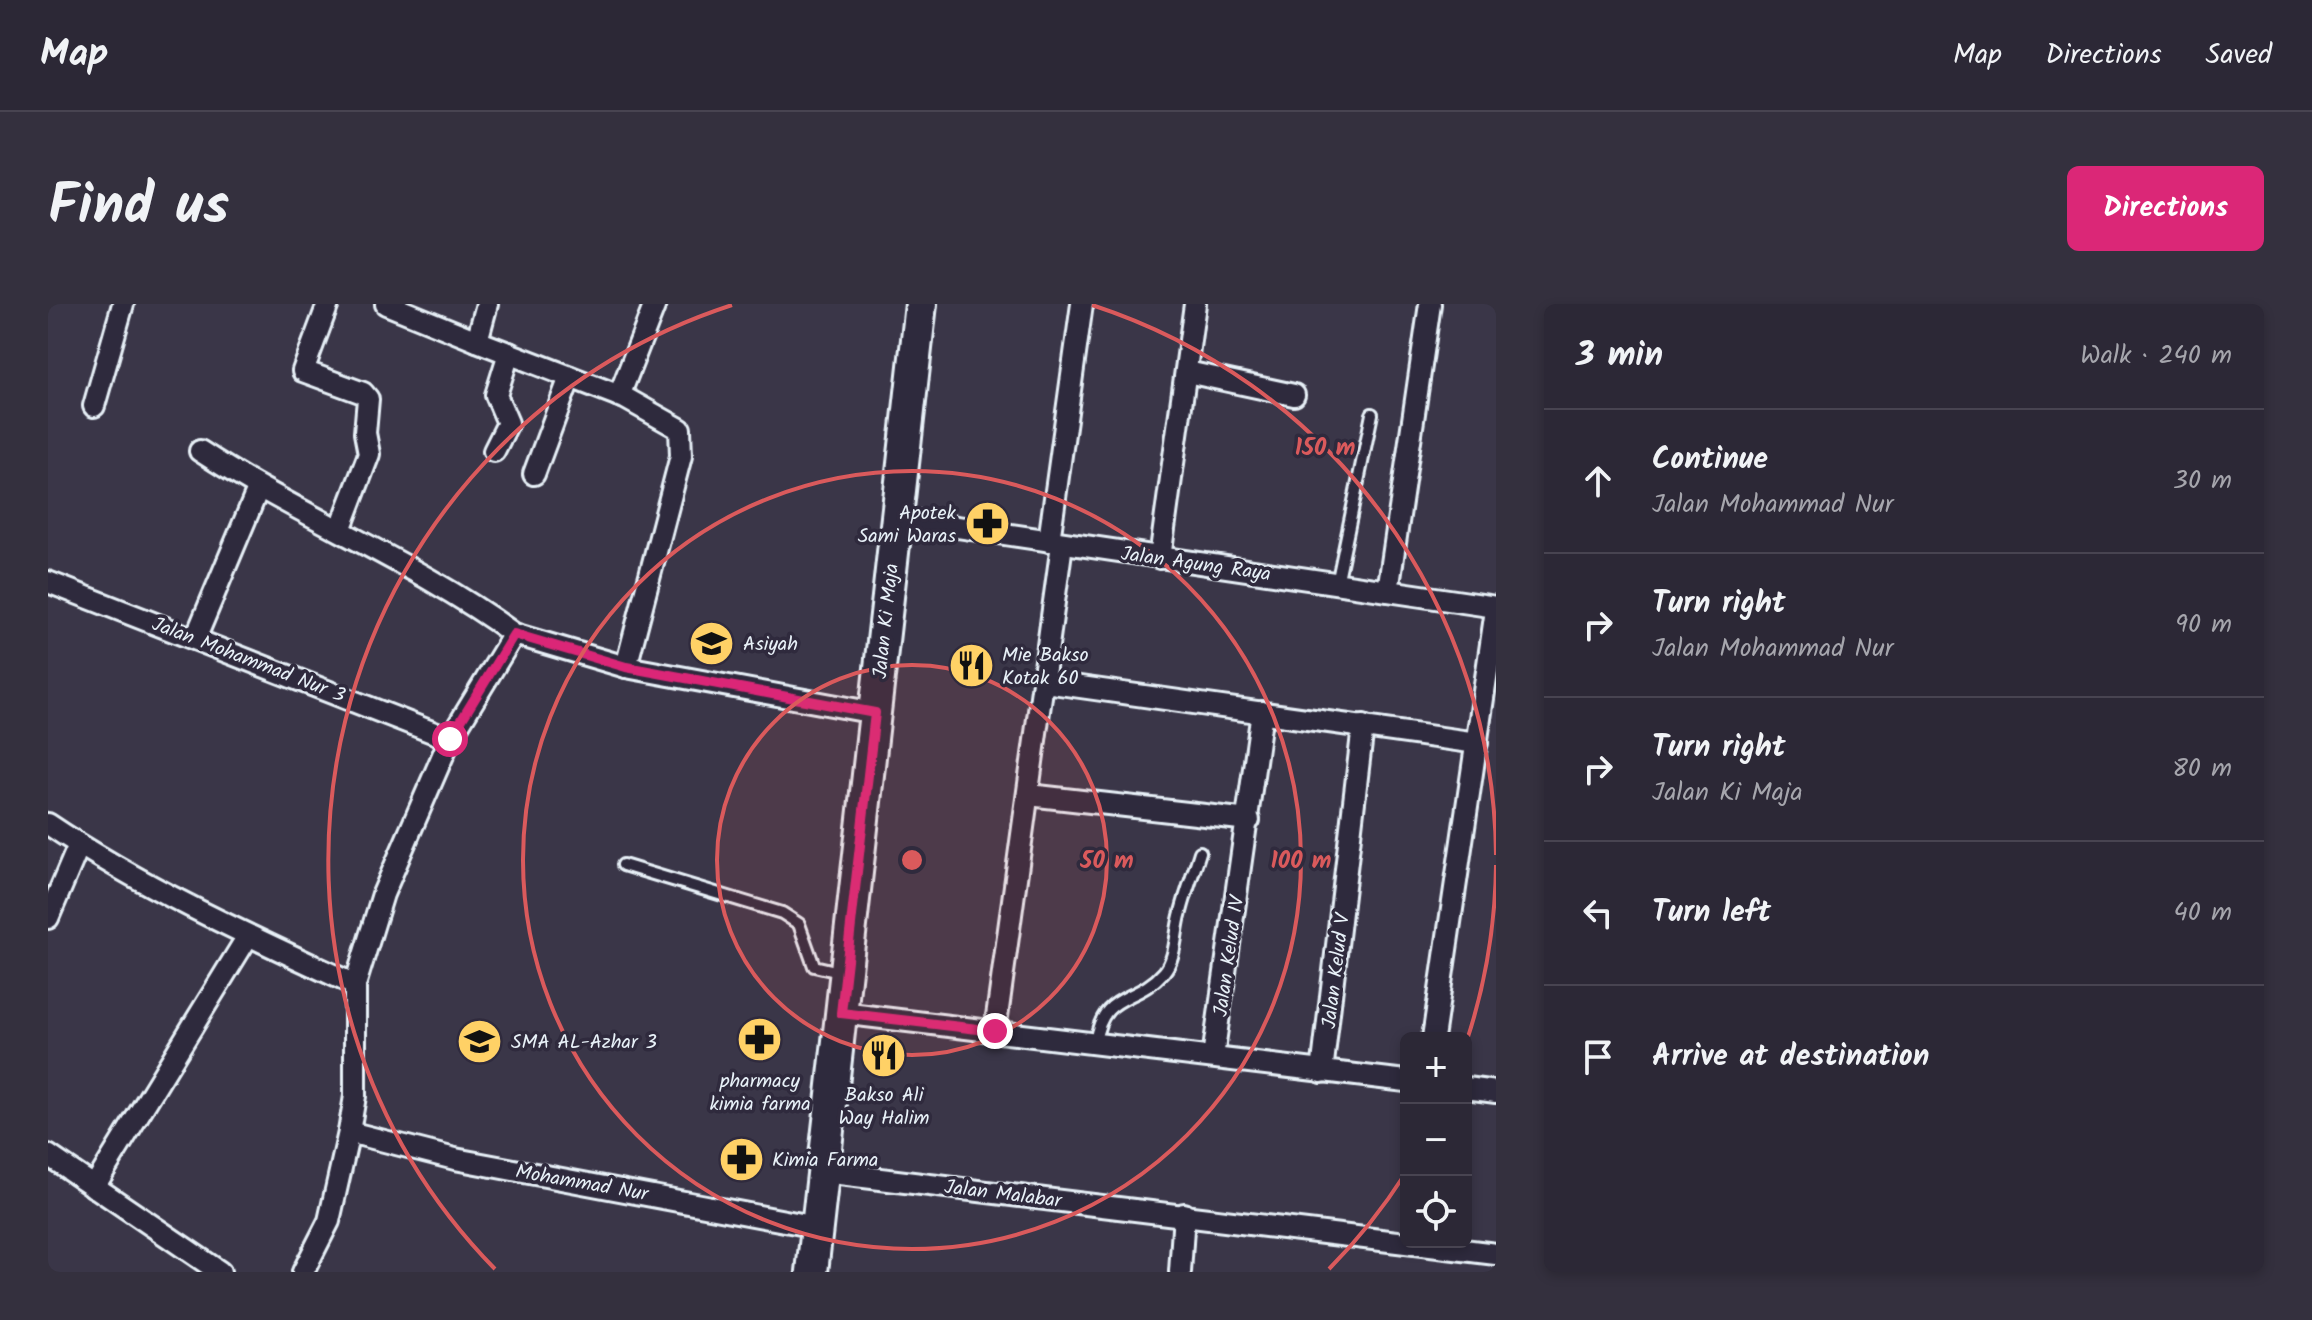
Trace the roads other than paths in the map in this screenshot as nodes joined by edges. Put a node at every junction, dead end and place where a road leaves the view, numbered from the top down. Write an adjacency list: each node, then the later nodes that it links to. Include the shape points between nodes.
1 (123, 304): 16 (street)
2 (328, 304): 23 (street, via 303,371 368,399 366,470)
3 (386, 304): 10 (street)
4 (487, 304): 10 (street)
5 (655, 304): 15 (street)
6 (921, 304): 22 (main road, Jalan Ki Maja)
7 (1082, 304): 24 (street)
8 (1195, 304): 12 (street)
9 (1430, 304): 28 (street)
10 (477, 341): 11 (street)
11 (509, 353): 13 (street); 19 (street, via 496,395 508,423)
12 (1187, 372): 14 (street); 25 (street)
13 (570, 377): 15 (street); 20 (street)
14 (1294, 395)
15 (619, 396): 32 (street, via 680,429 682,440)
16 (94, 406)
17 (1372, 414): 27 (lane)
18 (200, 451): 21 (street)
19 (494, 451)
20 (534, 474)
21 (258, 489): 23 (street); 31 (street)
22 (897, 518): 24 (street, Jalan Agung Raya); 35 (main road, Jalan Ki Maja)
23 (340, 530): 30 (street, via 469,600)
24 (1056, 542): 25 (street, Jalan Agung Raya); 33 (street)
25 (1160, 558): 27 (street, Jalan Agung Raya)
26 (48, 582): 31 (street, Jalan Mohammad Nur 3)
27 (1337, 584): 28 (street, Jalan Agung Raya)
28 (1388, 591): 29 (street, Jalan Agung Raya)
29 (1496, 608): 38 (street)
30 (514, 634): 32 (street); 37 (street)
31 (196, 637): 37 (street, Jalan Mohammad Nur 3)
32 (626, 667): 35 (street)
33 (1045, 682): 34 (street); 39 (street)
34 (1262, 712): 36 (street); 40 (street, Jalan Kelud IV)
35 (875, 713): 47 (main road, Jalan Ki Maja)
36 (1363, 726): 38 (street); 54 (street, Jalan Kelud V)
37 (450, 739): 48 (street, via 383,894)
38 (1477, 743): 51 (street)
39 (1029, 795): 40 (street); 50 (street)
40 (1249, 820): 53 (street, Jalan Kelud IV)
41 (48, 824): 42 (street)
42 (79, 845): 45 (street); 46 (street)
43 (1200, 852): 52 (lane, via 1170,963 1147,986 1108,1005)
44 (623, 865): 47 (lane, via 782,913 799,924 814,966)
45 (48, 918)
46 (248, 936): 48 (street); 61 (street)
47 (845, 973): 49 (main road, Jalan Ki Maja)
48 (355, 985): 58 (street, via 355,1096)
49 (841, 1013): 50 (street); 60 (main road, Jalan Ki Maja)
50 (995, 1031): 52 (street)
51 (1434, 1032)
52 (1095, 1043): 53 (street)
53 (1213, 1057): 54 (street)
54 (1322, 1072): 55 (street)
55 (1400, 1080)
56 (1472, 1089): 57 (street)
57 (1496, 1092)
58 (349, 1132): 63 (street, Mohammad Nur, via 455,1159); 66 (street, via 329,1221)
59 (48, 1155): 61 (street)
60 (823, 1172): 62 (street, Jalan Malabar); 63 (main road, Jalan Ki Maja)
61 (94, 1187): 65 (street)
62 (1184, 1214): 64 (street, Jalan Malabar); 68 (street)
63 (817, 1227): 67 (main road, Jalan Ki Maja)
64 (1496, 1254)
65 (220, 1272)
66 (303, 1272)
67 (812, 1272)
68 (1180, 1272)

